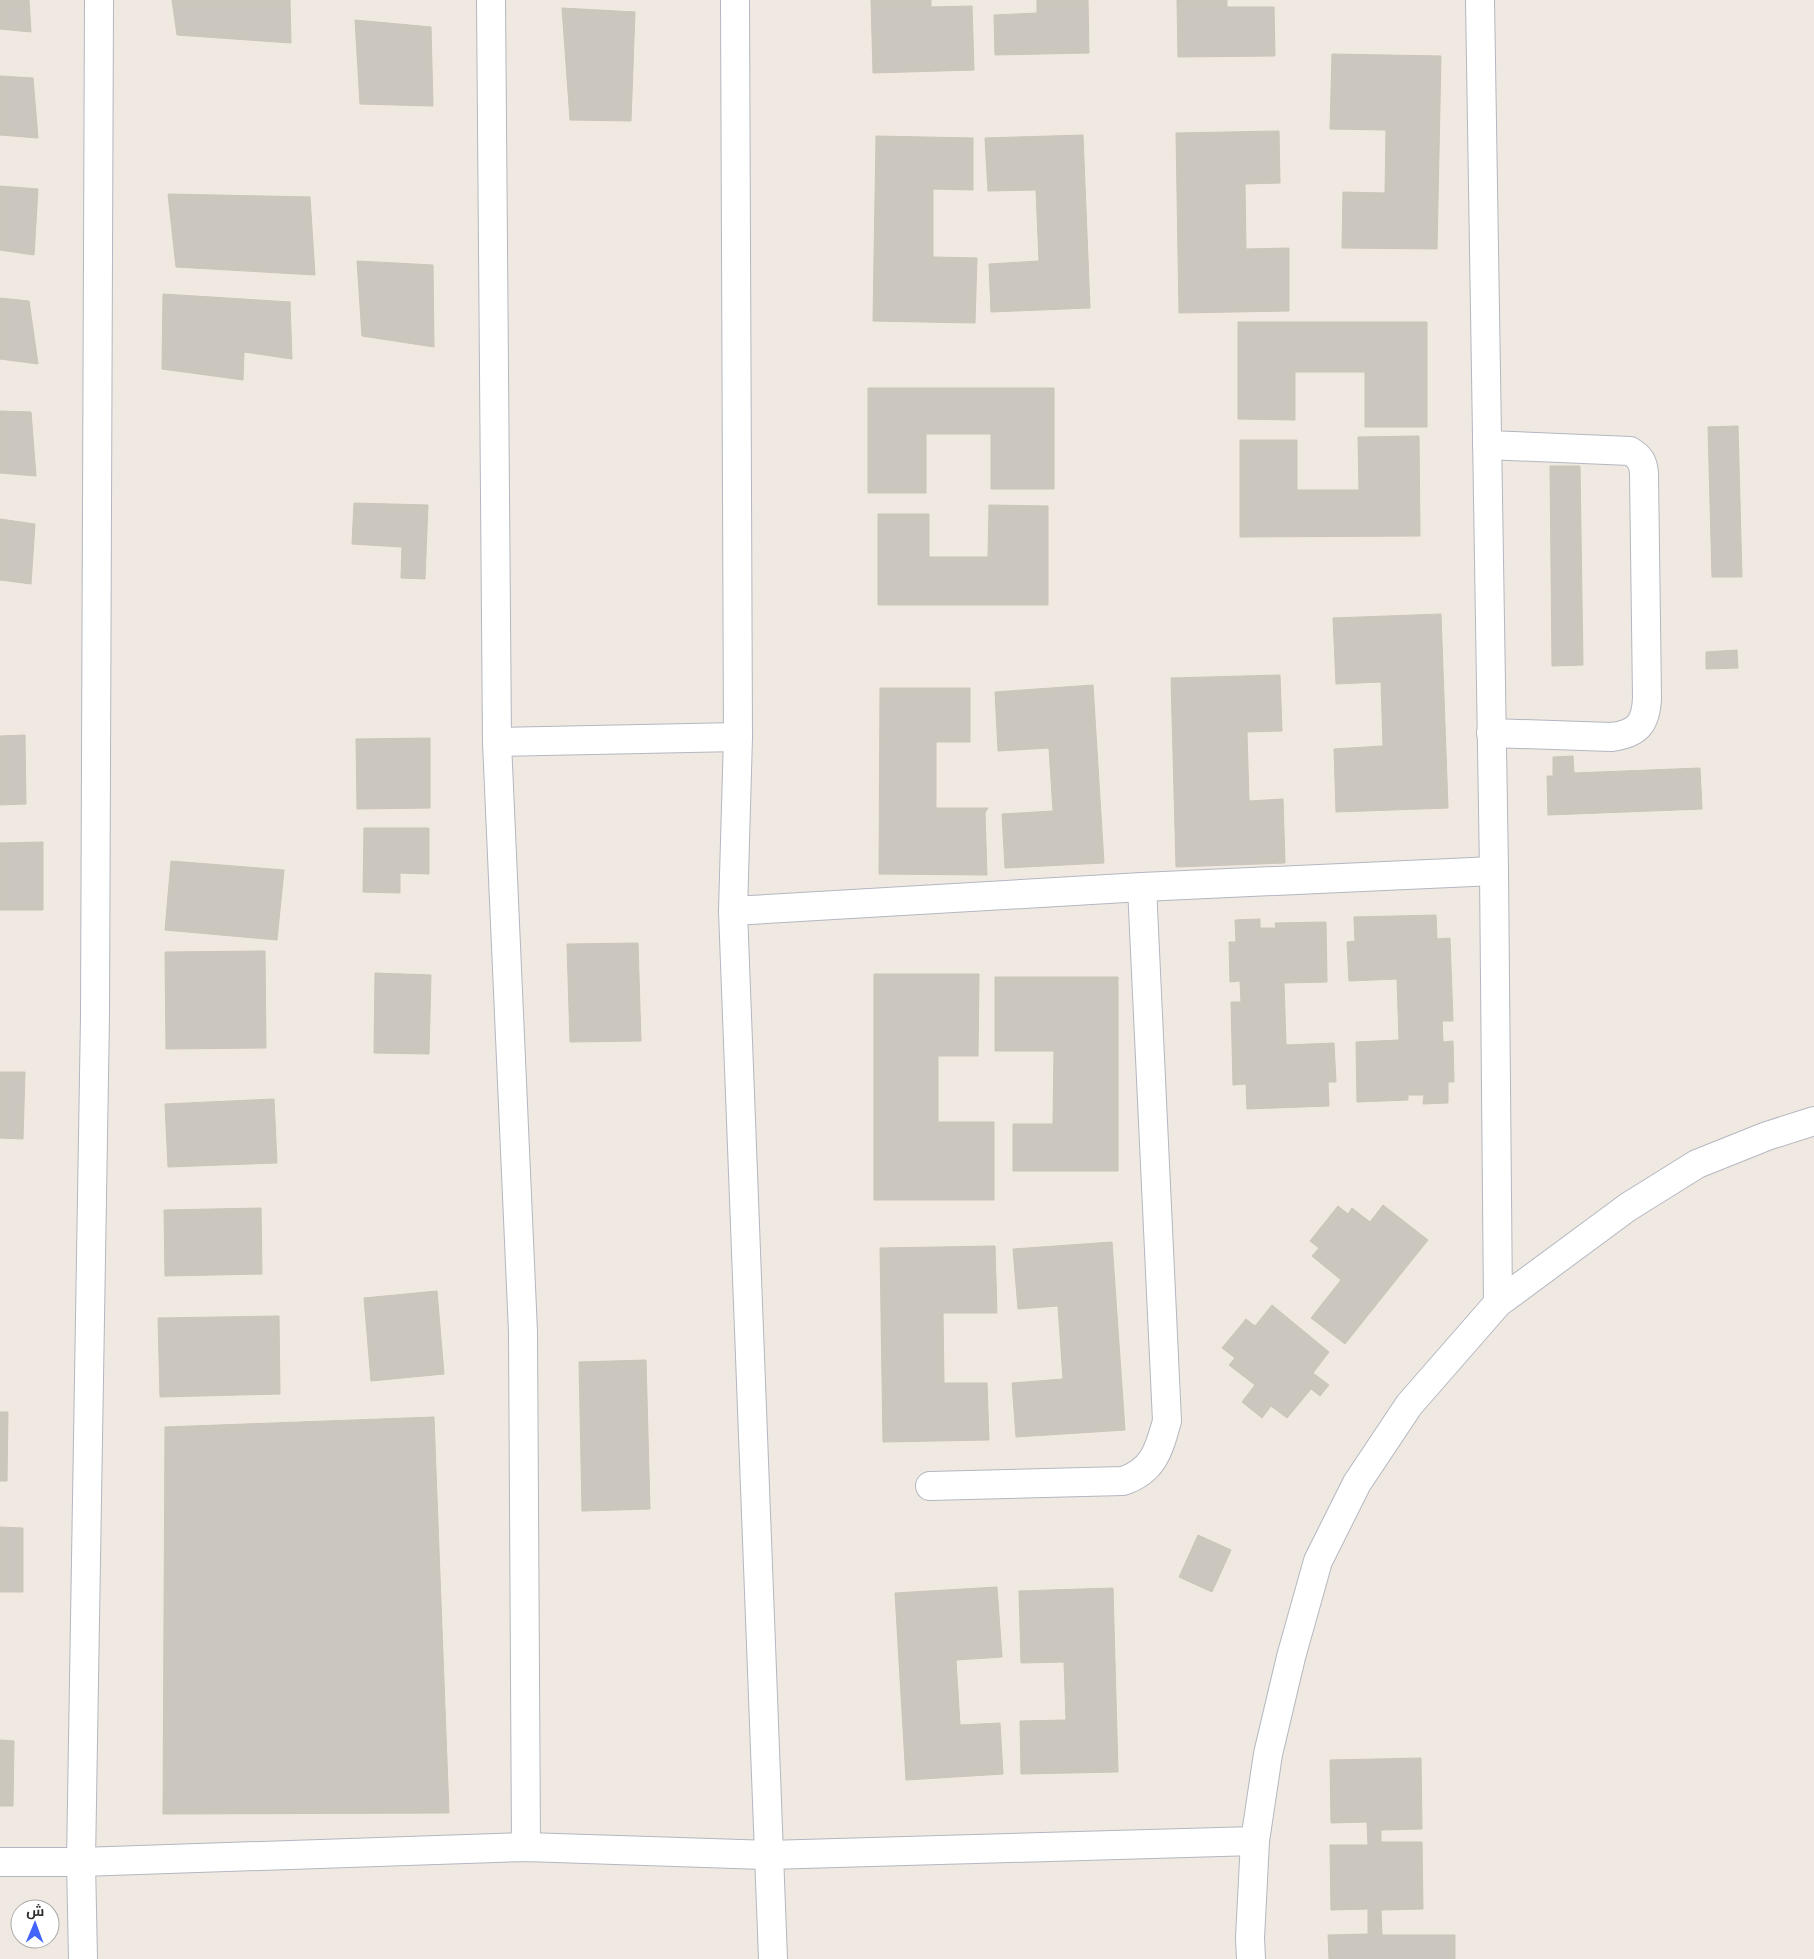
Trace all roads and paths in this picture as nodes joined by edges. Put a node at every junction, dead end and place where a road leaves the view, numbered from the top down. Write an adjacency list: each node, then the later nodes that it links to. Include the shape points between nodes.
1 (99, 0): 19 (street, via 95,1016)
2 (491, 0): 8 (street)
3 (734, 0): 7 (street)
4 (1480, 0): 5 (street)
5 (1487, 446): 6 (street); 6 (street, via 1630,451 1644,464 1647,698 1646,713 1639,726 1626,735 1611,737)
6 (1492, 733): 9 (street)
7 (738, 737): 8 (street); 11 (street)
8 (498, 742): 16 (street, via 523,1332)
9 (1494, 871): 10 (street); 13 (street)
10 (1142, 887): 11 (street); 14 (street, via 1167,1421 1160,1444 1143,1471 1123,1481)
11 (733, 911): 17 (street)
12 (1814, 1121): 13 (street, via 1697,1164 1628,1207)
13 (1498, 1303): 15 (street, via 1409,1405 1357,1483 1318,1561 1268,1754)
14 (930, 1486)
15 (1255, 1841): 17 (street); 22 (street)
16 (526, 1847): 17 (street); 19 (street)
17 (768, 1855): 21 (street)
18 (0, 1862): 19 (street)
19 (81, 1862): 20 (street)
20 (84, 1959)
21 (773, 1959)
22 (1251, 1959)

